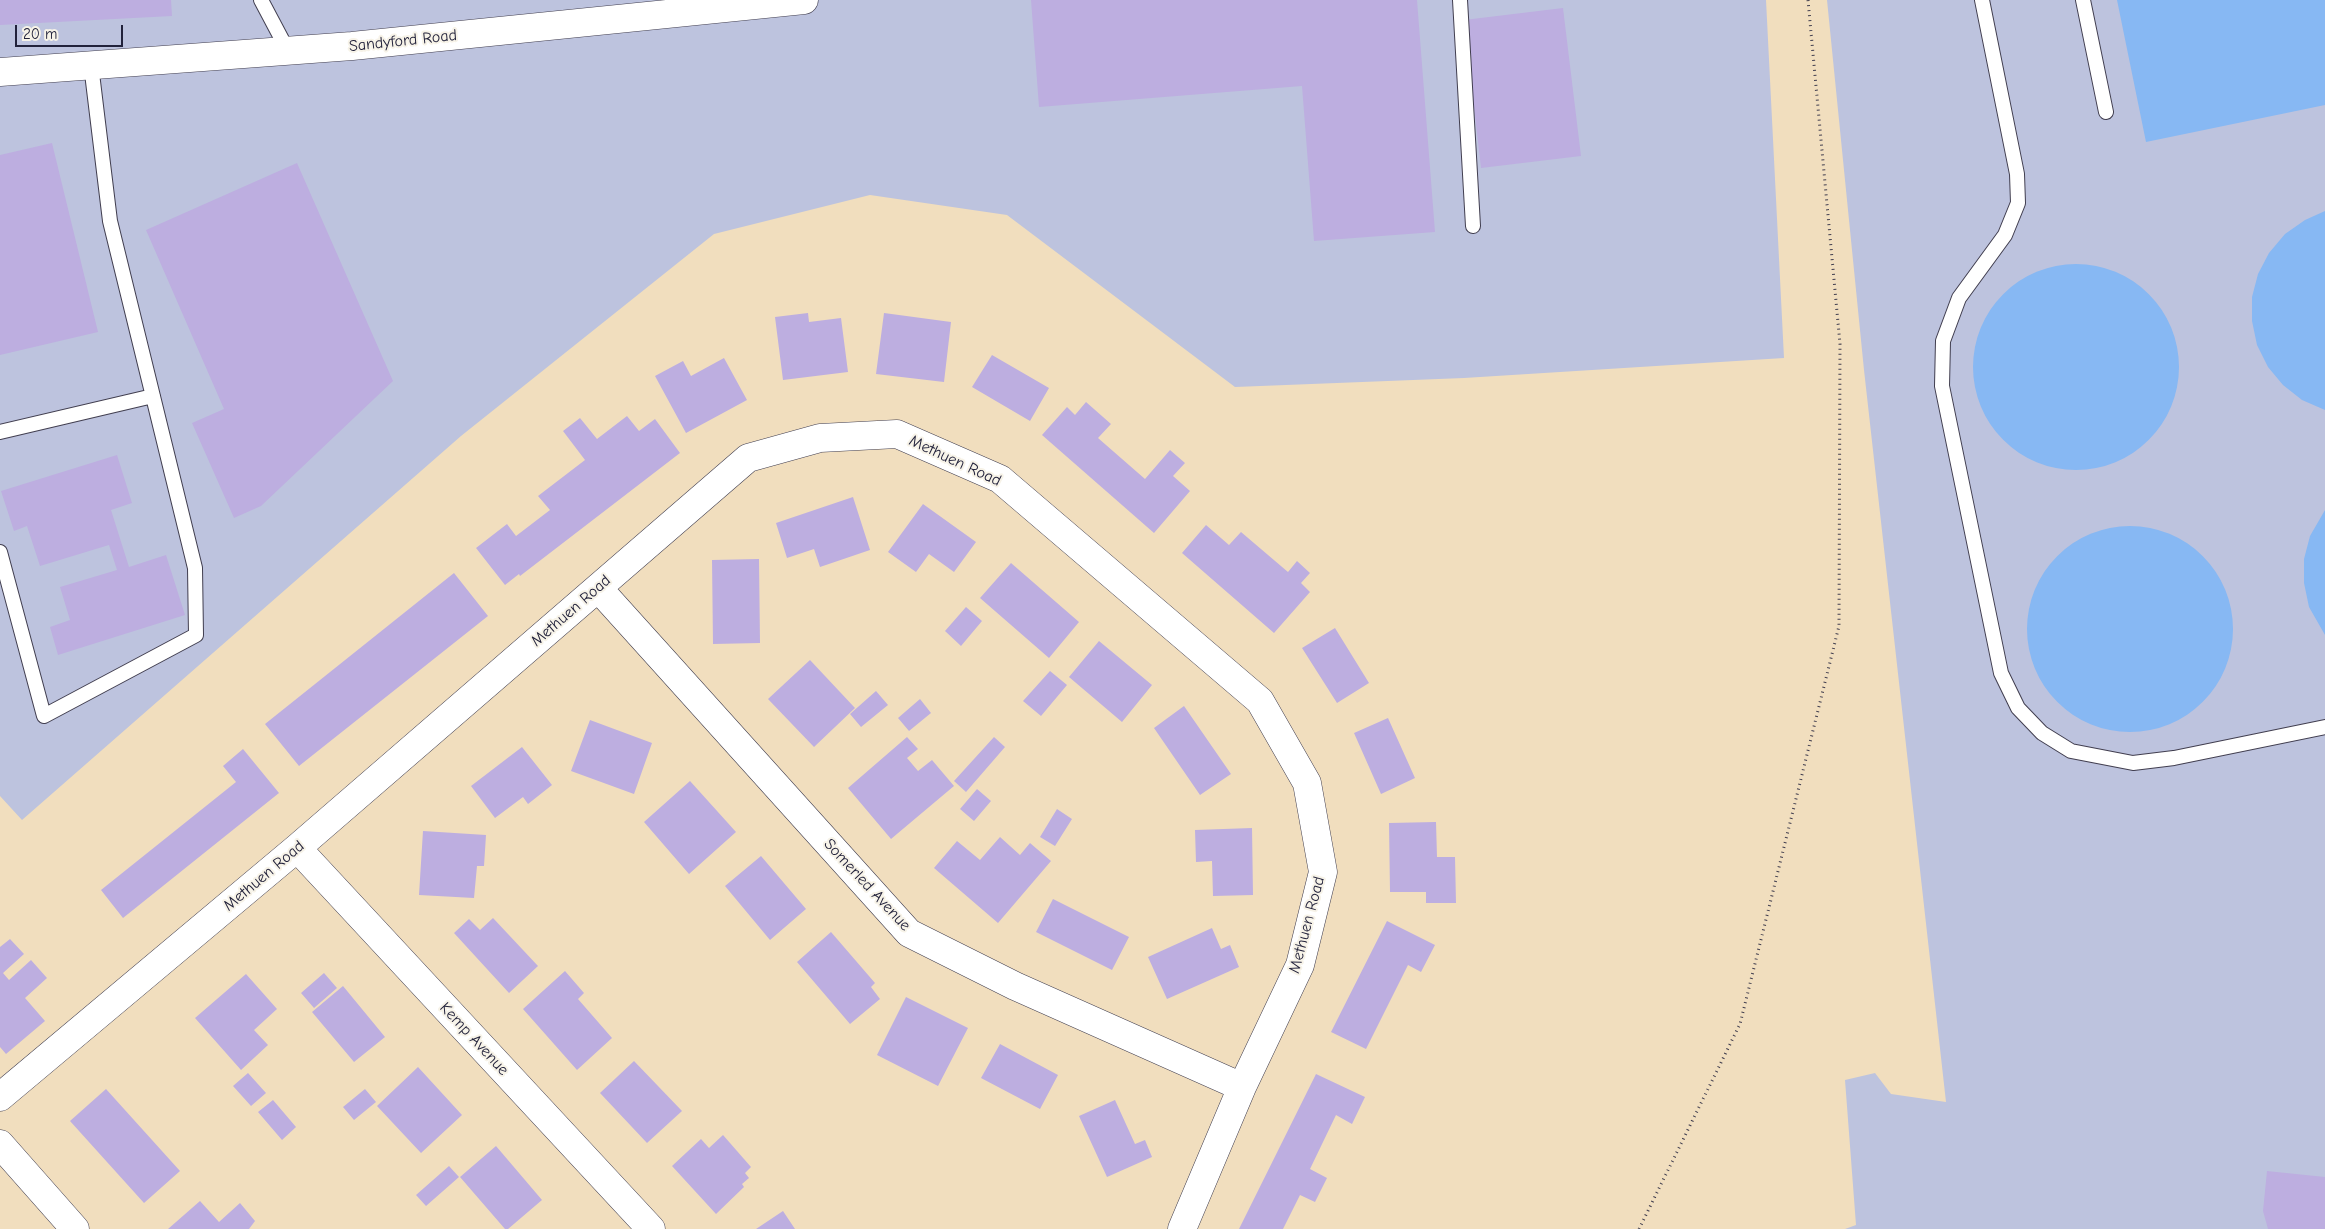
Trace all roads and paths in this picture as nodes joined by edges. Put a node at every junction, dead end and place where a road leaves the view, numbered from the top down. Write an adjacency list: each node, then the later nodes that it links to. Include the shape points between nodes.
1 (261, 0): 7 (lane)
2 (804, 0): 7 (street, Sandyford Road)
3 (1460, 0): 11 (lane)
4 (1808, 0): 24 (path, via 1840,344 1839,626 1740,1024)
5 (1982, 0): 16 (lane, via 2017,174 2018,203 2005,235 1959,298 1943,342 1942,386 2001,673 2018,708 2042,733 2071,752 2133,763 2174,758)
6 (2083, 0): 10 (lane)
7 (288, 51): 8 (street, Sandyford Road)
8 (91, 65): 9 (street, Sandyford Road); 12 (lane, via 110,221)
9 (0, 72)
10 (2106, 112)
11 (1473, 226)
12 (153, 396): 13 (lane); 14 (lane, via 195,568 196,635 44,716)
13 (0, 432)
14 (0, 552)
15 (598, 588): 17 (street, Methuen Road); 18 (street, Somerled Avenue, via 910,933 1015,986); 18 (street, Methuen Road, via 748,458 820,438 897,434 1000,479 1260,701 1307,783 1323,872 1300,965)
16 (2325, 727)
17 (297, 848): 19 (street, Methuen Road); 22 (street, Kemp Avenue)
18 (1242, 1087): 23 (street, Methuen Road)
19 (0, 1097)
20 (0, 1144): 21 (street)
21 (75, 1229)
22 (651, 1229)
23 (1182, 1229)
24 (1639, 1229)

